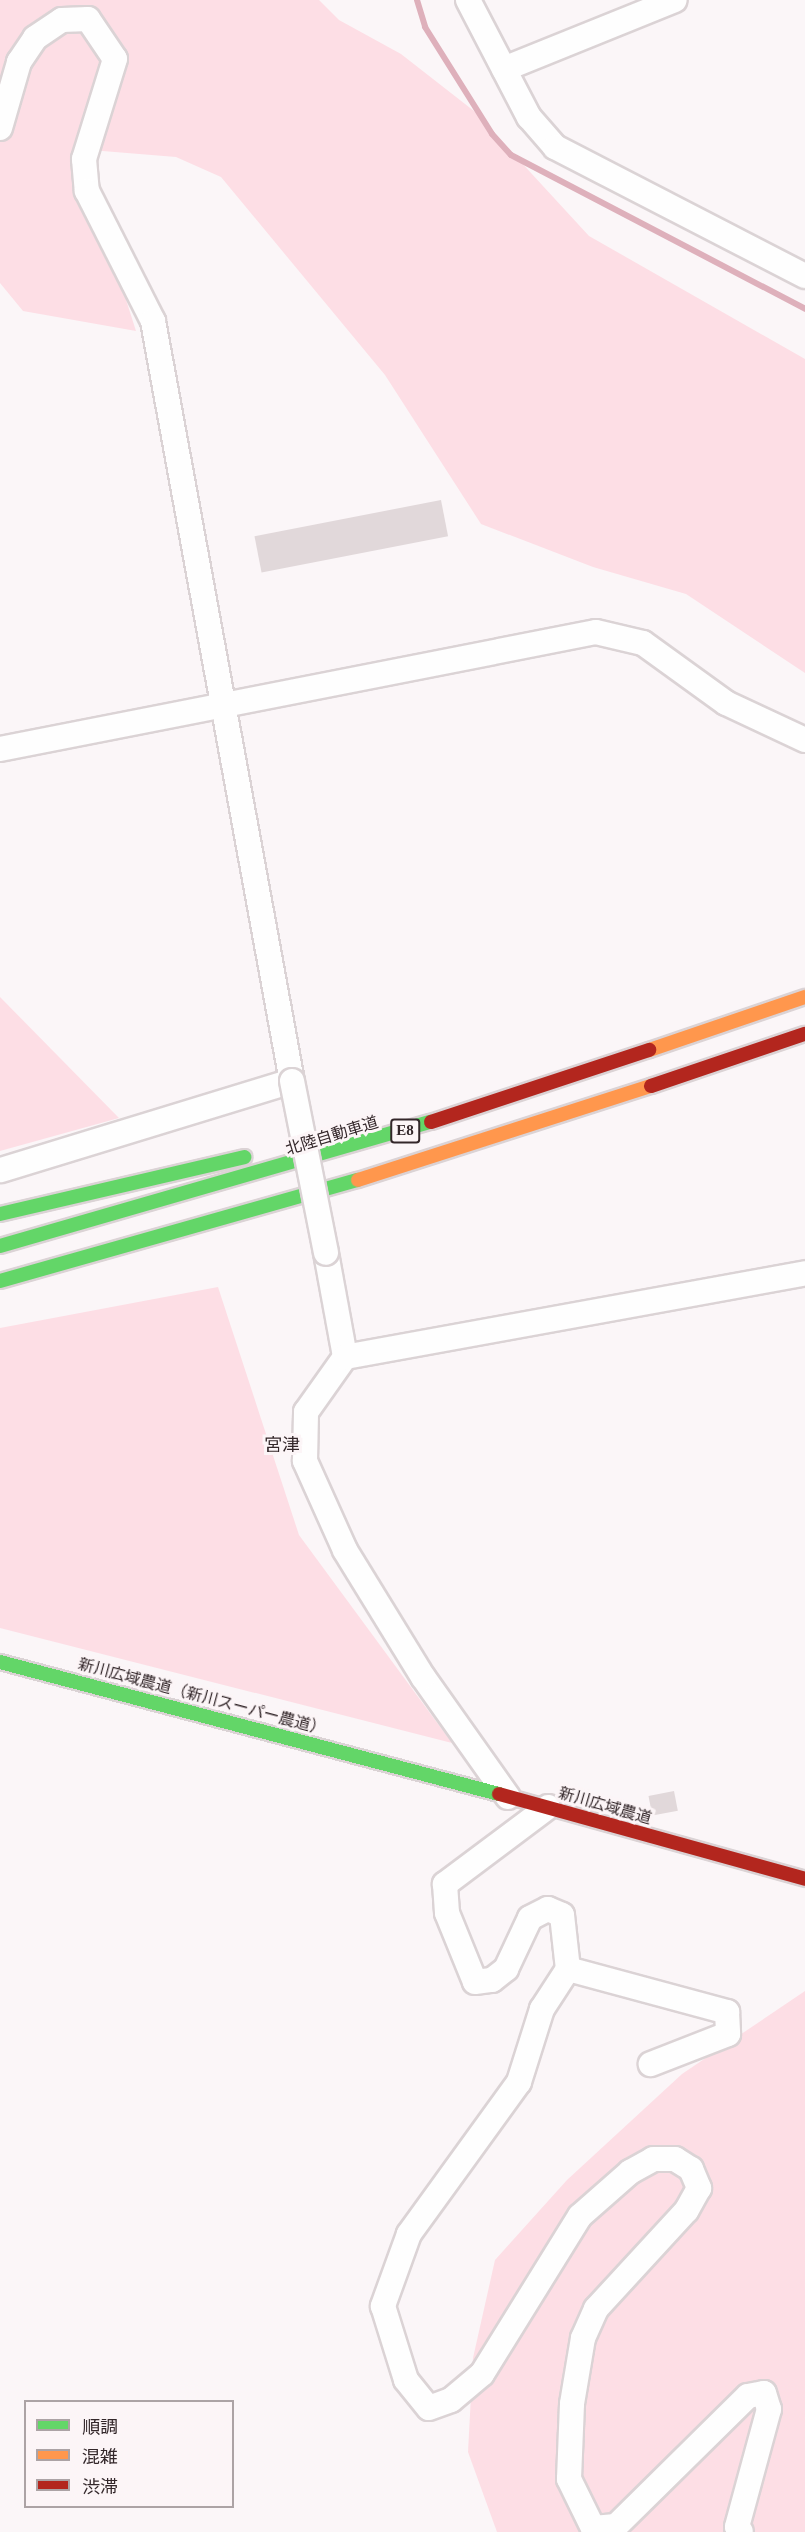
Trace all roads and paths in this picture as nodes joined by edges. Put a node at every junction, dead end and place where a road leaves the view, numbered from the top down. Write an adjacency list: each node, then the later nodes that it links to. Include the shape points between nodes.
1 (468, 0): 3 (street)
2 (675, 0): 3 (street)
3 (504, 69): 5 (street, via 529,117 555,147)
4 (0, 128): 6 (street, via 19,62 35,38 62,20 88,19 115,59 84,159 87,191 153,321)
5 (805, 276)
6 (226, 705): 7 (street, via 596,632 643,643 726,703); 8 (street); 11 (street)
7 (805, 740)
8 (0, 749)
9 (805, 996): 12 (main road); 16 (main road, 北陸自動車道 / E8, via 467,1112)
10 (805, 1034): 18 (main road, E8, via 474,1146 158,1240)
11 (292, 1080): 14 (street); 19 (street, bridge)
12 (291, 1145)
13 (257, 1154): 15 (main road)
14 (0, 1170)
15 (0, 1214)
16 (0, 1246)
17 (805, 1273): 19 (street)
18 (0, 1281)
19 (345, 1357): 22 (street, via 306,1412 305,1461 345,1551 423,1677)
20 (0, 1662): 21 (main road, 新川広域農道（新川スーパー農道）)
21 (395, 1765): 22 (main road, 新川広域農道)
22 (508, 1797): 23 (main road, 新川広域農道)
23 (548, 1807): 24 (main road, 新川広域農道); 25 (street, via 445,1884 447,1913 475,1982 492,1980 506,1969 530,1918 548,1909 561,1915)
24 (805, 1879)
25 (568, 1970): 26 (street, via 727,2012 728,2034); 27 (street, via 542,2009 519,2082 409,2234 383,2306 406,2380 429,2408 451,2400 482,2374 580,2216 630,2172 653,2159 675,2159 691,2169 699,2188 686,2211 607,2293 583,2338 572,2404 569,2479 593,2528 616,2526 740,2403 764,2393 769,2409 737,2527)
26 (651, 2064)
27 (741, 2532)

